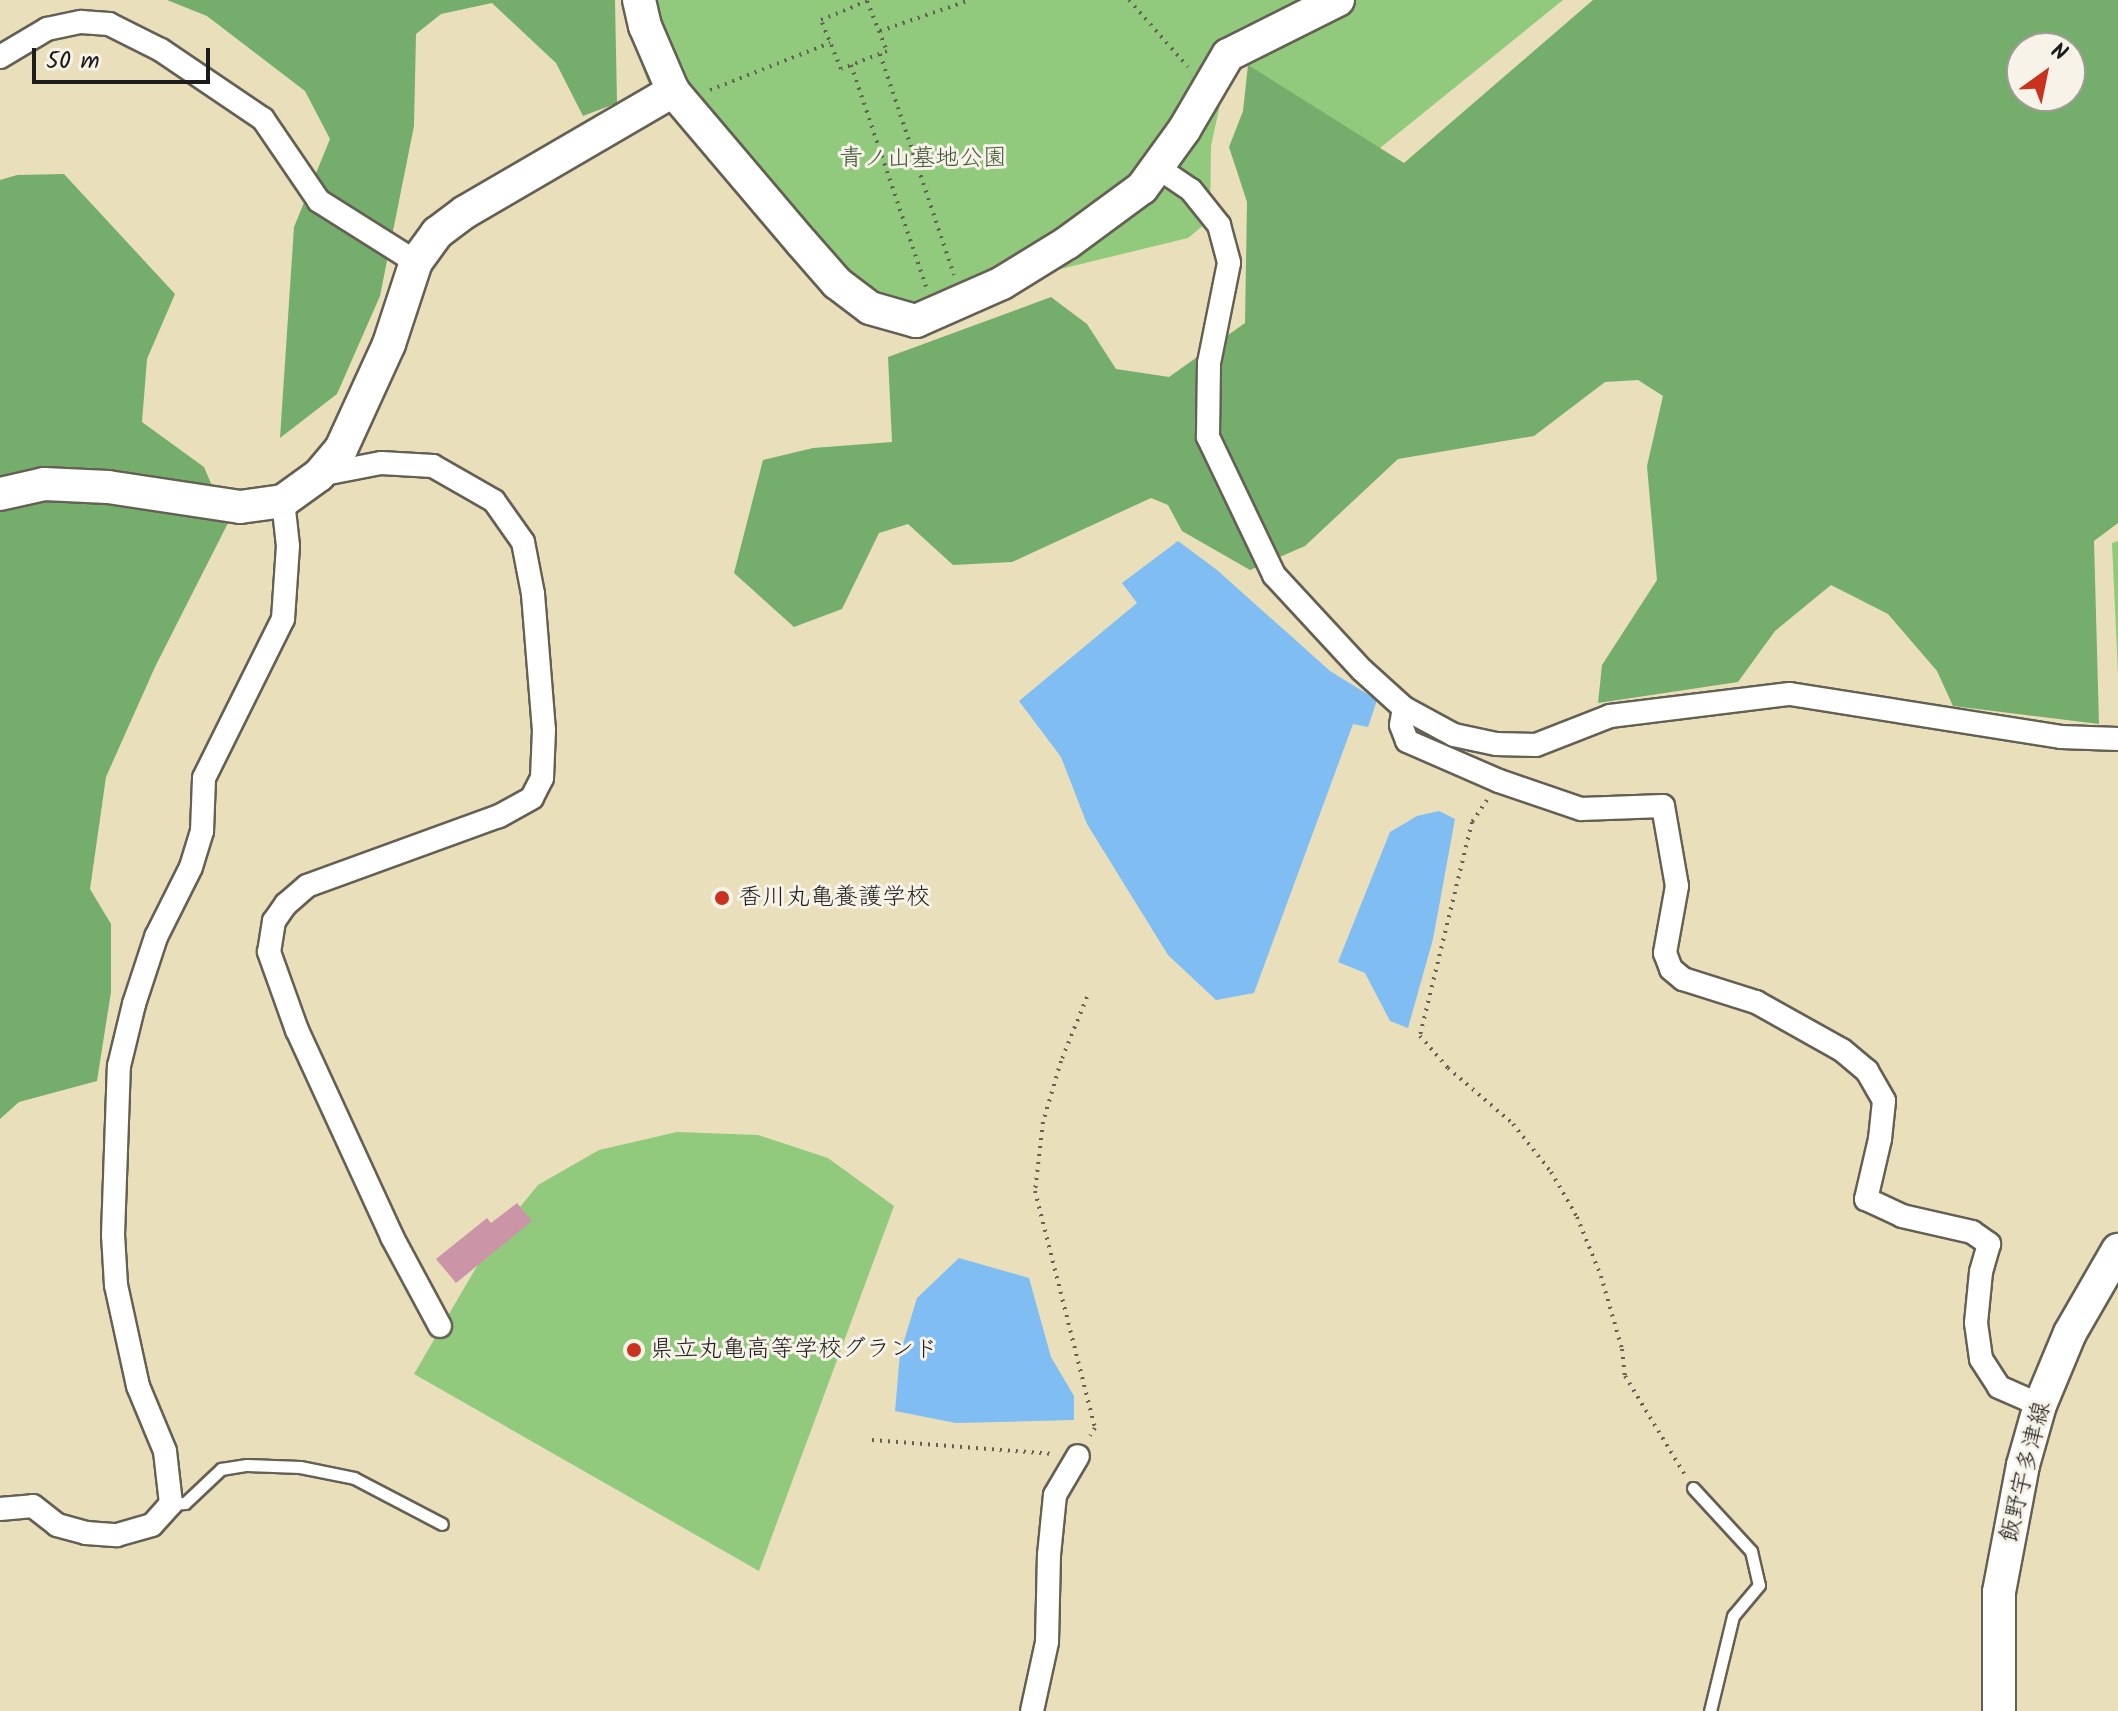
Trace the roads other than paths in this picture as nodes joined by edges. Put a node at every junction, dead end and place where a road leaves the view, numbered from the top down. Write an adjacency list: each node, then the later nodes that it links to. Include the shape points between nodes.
1 (639, 0): 4 (street)
2 (1338, 0): 5 (street, via 1228,55)
3 (0, 57): 6 (street, via 47,29 81,22 109,24 161,50 263,119 319,201)
4 (677, 96): 5 (street, via 837,283 870,308 916,321 949,309 1067,243 1142,188); 6 (street, via 465,212 437,233)
5 (1157, 167): 10 (street, via 1191,190 1219,225 1229,263 1209,363 1208,437 1274,575)
6 (416, 262): 7 (street, via 361,410 341,449)
7 (319, 475): 9 (street); 13 (street, via 381,463 433,466 494,501 523,542 533,594 544,730 542,778 532,798 499,816 307,886 274,921 269,952 297,1030 392,1237)
8 (0, 494): 9 (street, via 44,484 108,487 240,507)
9 (283, 501): 17 (street, via 288,546 283,619 204,778 202,831 191,867 156,937 119,1066 116,1285 138,1386 165,1451)
10 (1404, 708): 11 (street, via 1454,735 1496,744 1536,745 1610,716 1790,694 2061,737); 14 (street, via 1401,725 1407,741 1499,781 1581,809 1663,806 1677,886 1665,953 1671,969 1683,979 1756,1002 1842,1050 1867,1071 1884,1101 1866,1199 1902,1216 1972,1232 1989,1244 1976,1323 1981,1359 1999,1387)
11 (2118, 739)
12 (2118, 1250): 14 (street, 飯野宇多津線, via 2070,1333)
13 (440, 1326)
14 (2040, 1405): 22 (street, 飯野宇多津線, via 1999,1592)
15 (1078, 1456): 20 (street, via 1055,1495 1047,1642)
16 (1693, 1488): 21 (lane, via 1751,1551 1759,1585 1733,1616)
17 (171, 1504): 18 (street, via 152,1525 117,1535 57,1525 33,1506); 19 (lane, via 185,1503 221,1469 300,1467 354,1478)
18 (0, 1509)
19 (442, 1524)
20 (1032, 1711)
21 (1710, 1711)
22 (1999, 1711)

